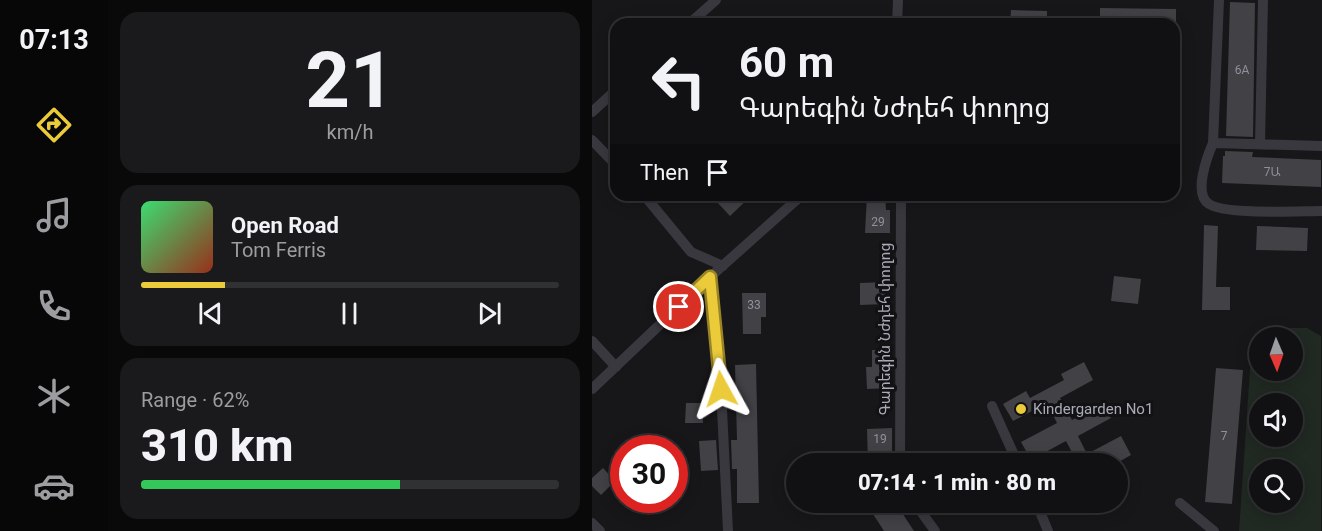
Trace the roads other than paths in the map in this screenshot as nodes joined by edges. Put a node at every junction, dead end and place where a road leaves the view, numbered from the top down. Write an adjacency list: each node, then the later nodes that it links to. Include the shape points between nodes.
1 (716, 0): 5 (street)
2 (898, 0): 6 (street)
3 (1219, 0): 10 (street)
4 (1263, 0): 11 (street)
5 (696, 18)
6 (897, 18)
7 (610, 96): 8 (street)
8 (592, 112)
9 (592, 140): 13 (street)
10 (1213, 143): 11 (street); 17 (street, via 1203,167 1202,195 1208,204 1224,210)
11 (1260, 144): 12 (street)
12 (1321, 146)
13 (610, 159)
14 (649, 201): 18 (street, via 691,252)
15 (795, 201): 18 (street)
16 (901, 201): 24 (street, Գարեգին Նժդեհ փողոց)
17 (1321, 211)
18 (723, 266): 19 (street)
19 (710, 277): 21 (street); 31 (street, via 721,389)
20 (592, 341): 21 (street)
21 (616, 367): 22 (street)
22 (592, 389)
23 (992, 406): 25 (street)
24 (900, 453)
25 (1013, 453)
26 (1180, 503): 34 (street)
27 (922, 513): 32 (street)
28 (1041, 513): 33 (street)
29 (592, 523): 30 (street)
30 (600, 531)
31 (728, 531)
32 (936, 531)
33 (1048, 531)
34 (1214, 531)

